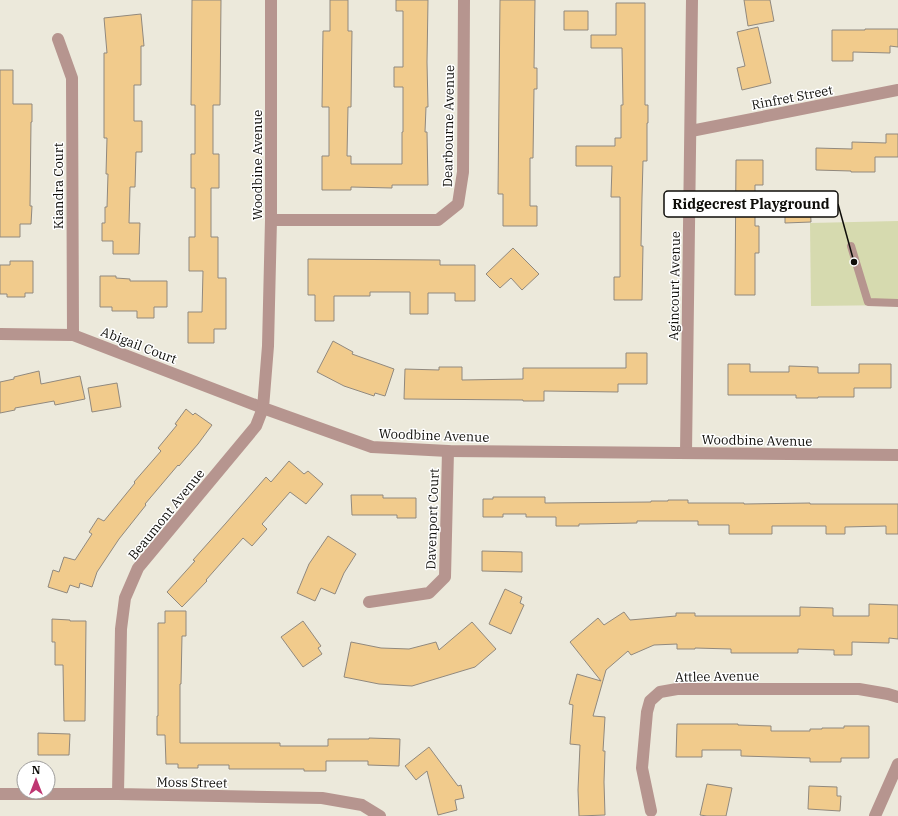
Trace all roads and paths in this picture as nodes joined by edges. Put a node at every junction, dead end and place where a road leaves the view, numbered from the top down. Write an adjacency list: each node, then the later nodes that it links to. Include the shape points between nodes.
1 (271, 0): 7 (street, Woodbine Avenue)
2 (464, 0): 7 (street, Dearbourne Avenue, via 463,172 458,204 438,220)
3 (692, 0): 6 (street, Agincourt Avenue)
4 (58, 39): 11 (street, Kiandra Court, via 72,78)
5 (898, 90): 6 (street, Rinfret Street)
6 (690, 132): 14 (street, Agincourt Avenue)
7 (271, 220): 12 (street, Woodbine Avenue, via 268,346)
8 (851, 246): 9 (lane, via 868,302)
9 (898, 303)
10 (0, 334): 11 (street, Abigail Court)
11 (73, 335): 12 (street, Abigail Court)
12 (263, 408): 13 (street, Woodbine Avenue, via 372,446); 20 (street, Beaumont Avenue, via 256,426 138,568 125,598 121,629)
13 (448, 451): 14 (street, Woodbine Avenue); 16 (street, Davenport Court, via 445,577 429,593)
14 (686, 453): 15 (street, Woodbine Avenue)
15 (898, 455)
16 (369, 602)
17 (898, 697): 21 (street, Attlee Avenue, via 859,689 676,689 660,692 650,701 647,712 642,768)
18 (898, 764): 23 (street)
19 (0, 794): 20 (street, Moss Street)
20 (118, 794): 22 (street, Moss Street, via 322,798 362,805)
21 (651, 811)
22 (380, 816)
23 (876, 816)

